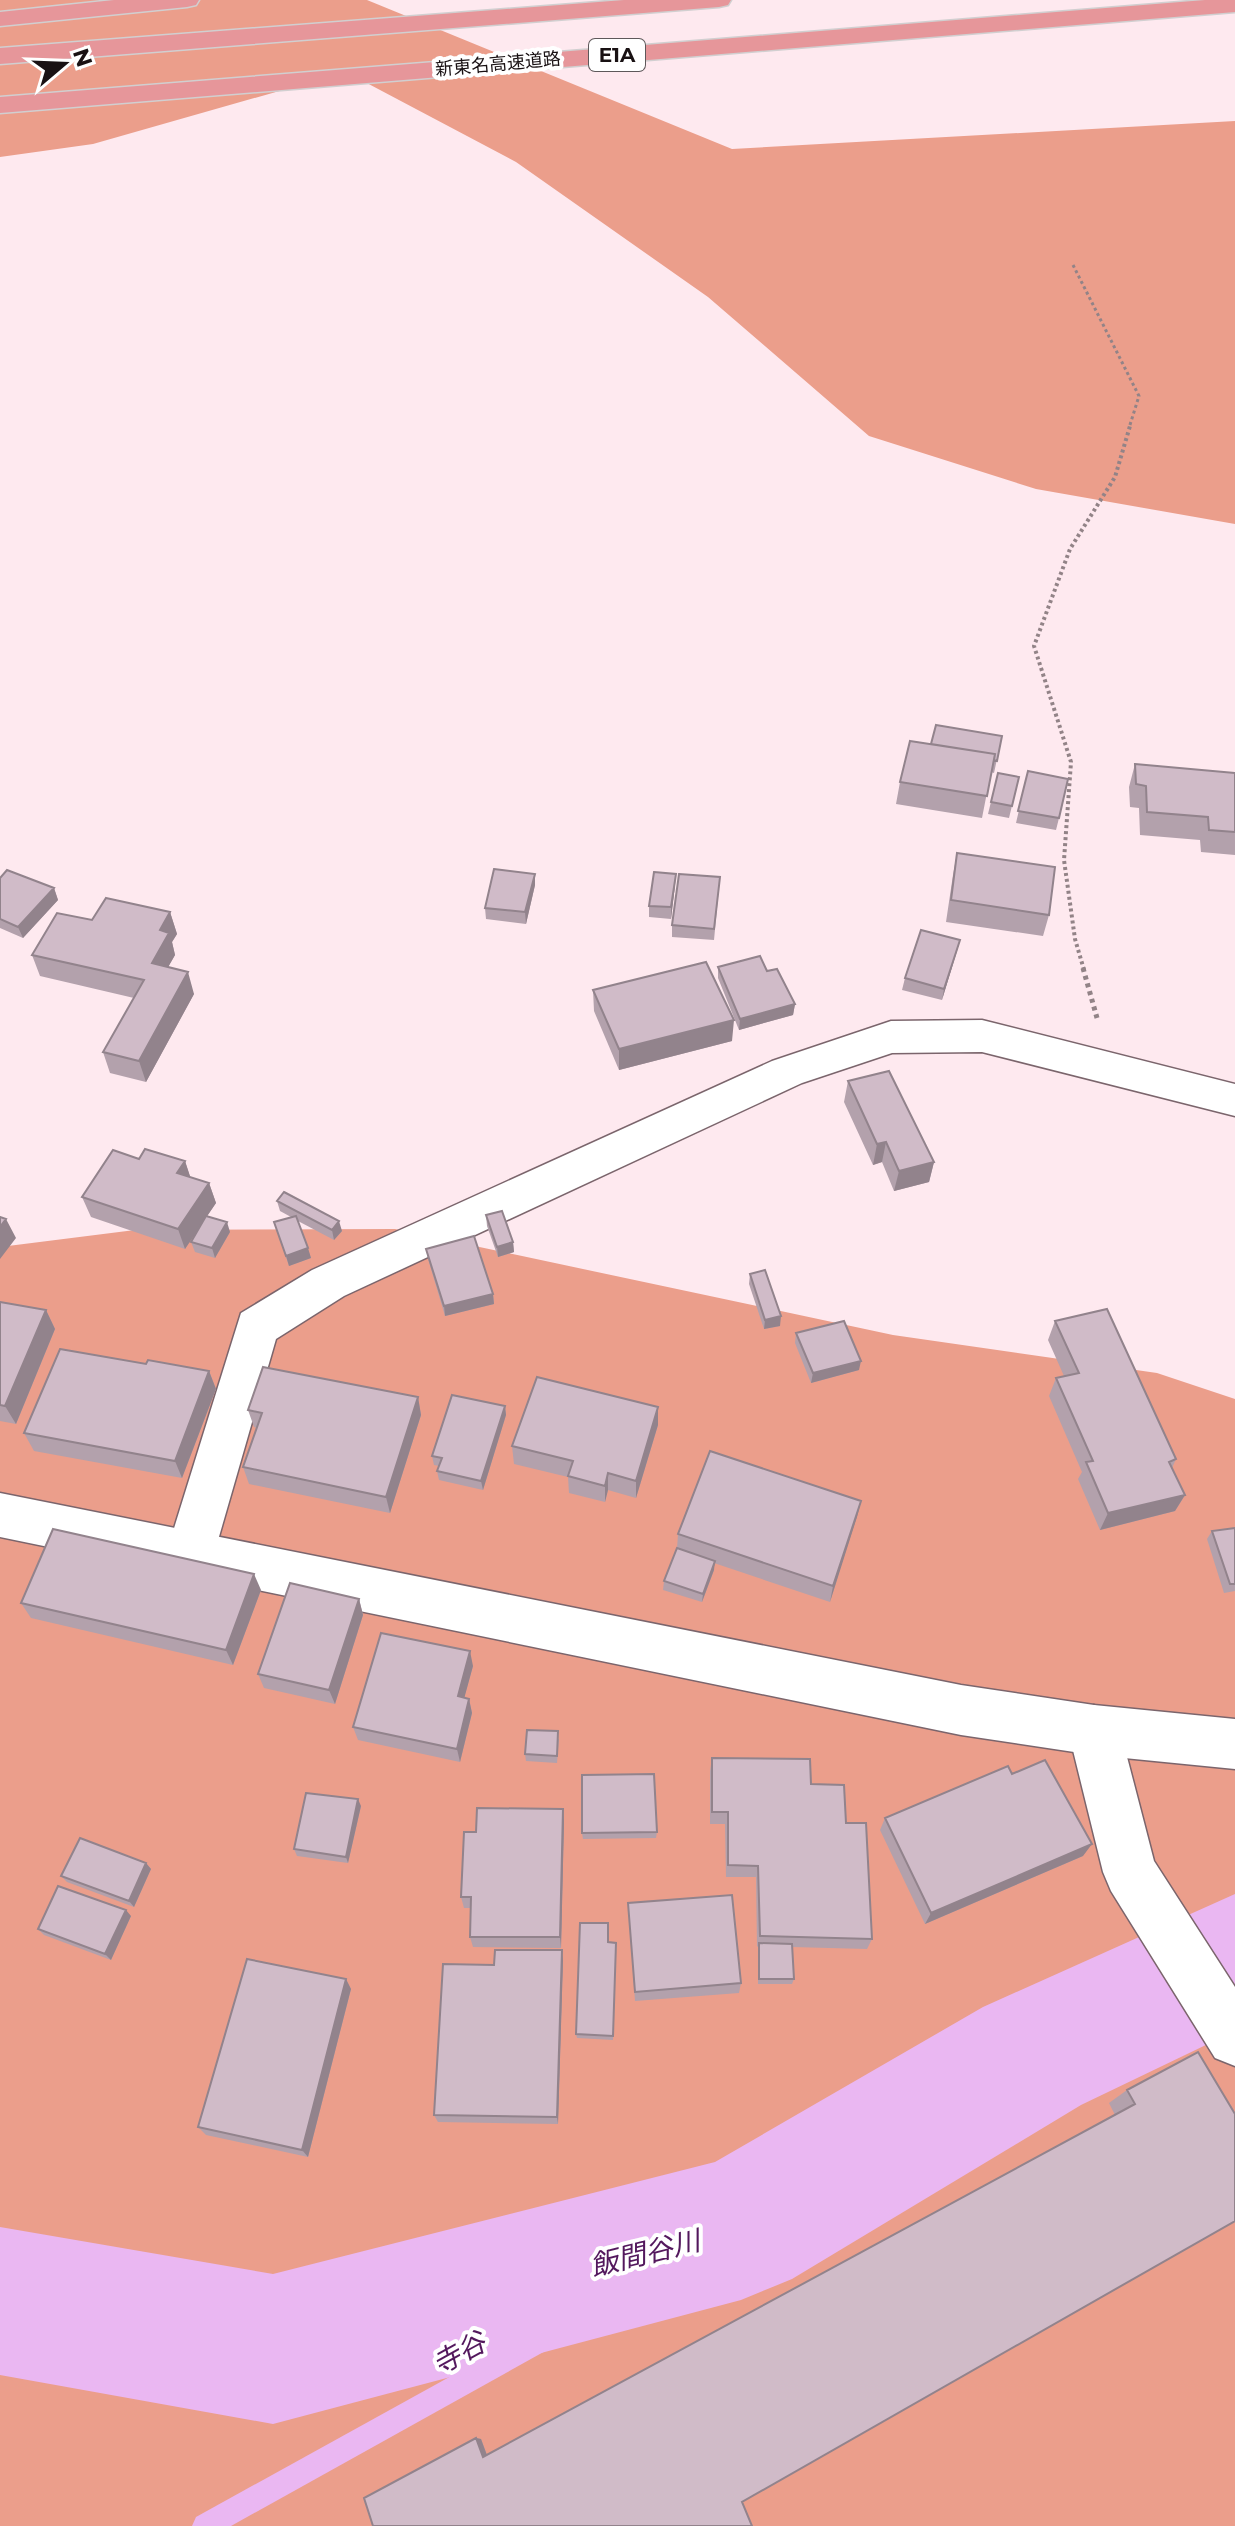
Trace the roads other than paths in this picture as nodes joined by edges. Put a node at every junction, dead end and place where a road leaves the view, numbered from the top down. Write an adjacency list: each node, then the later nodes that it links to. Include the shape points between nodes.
1 (187, 0): 4 (highway)
2 (719, 0): 6 (highway, E1A)
3 (1235, 5): 5 (highway, 新東名高速道路 / E1A)
4 (0, 19)
5 (664, 51): 7 (highway, 新東名高速道路 / E1A); 8 (highway)
6 (0, 56)
7 (0, 105)
8 (0, 124)
9 (1235, 1100): 11 (street, via 982,1036 891,1037 787,1072 328,1283 257,1327)
10 (4, 1521): 11 (street)
11 (190, 1554): 12 (street, via 961,1710)
12 (1094, 1730): 13 (street); 14 (street, via 1130,1872)
13 (1235, 1744)
14 (1235, 2038)

